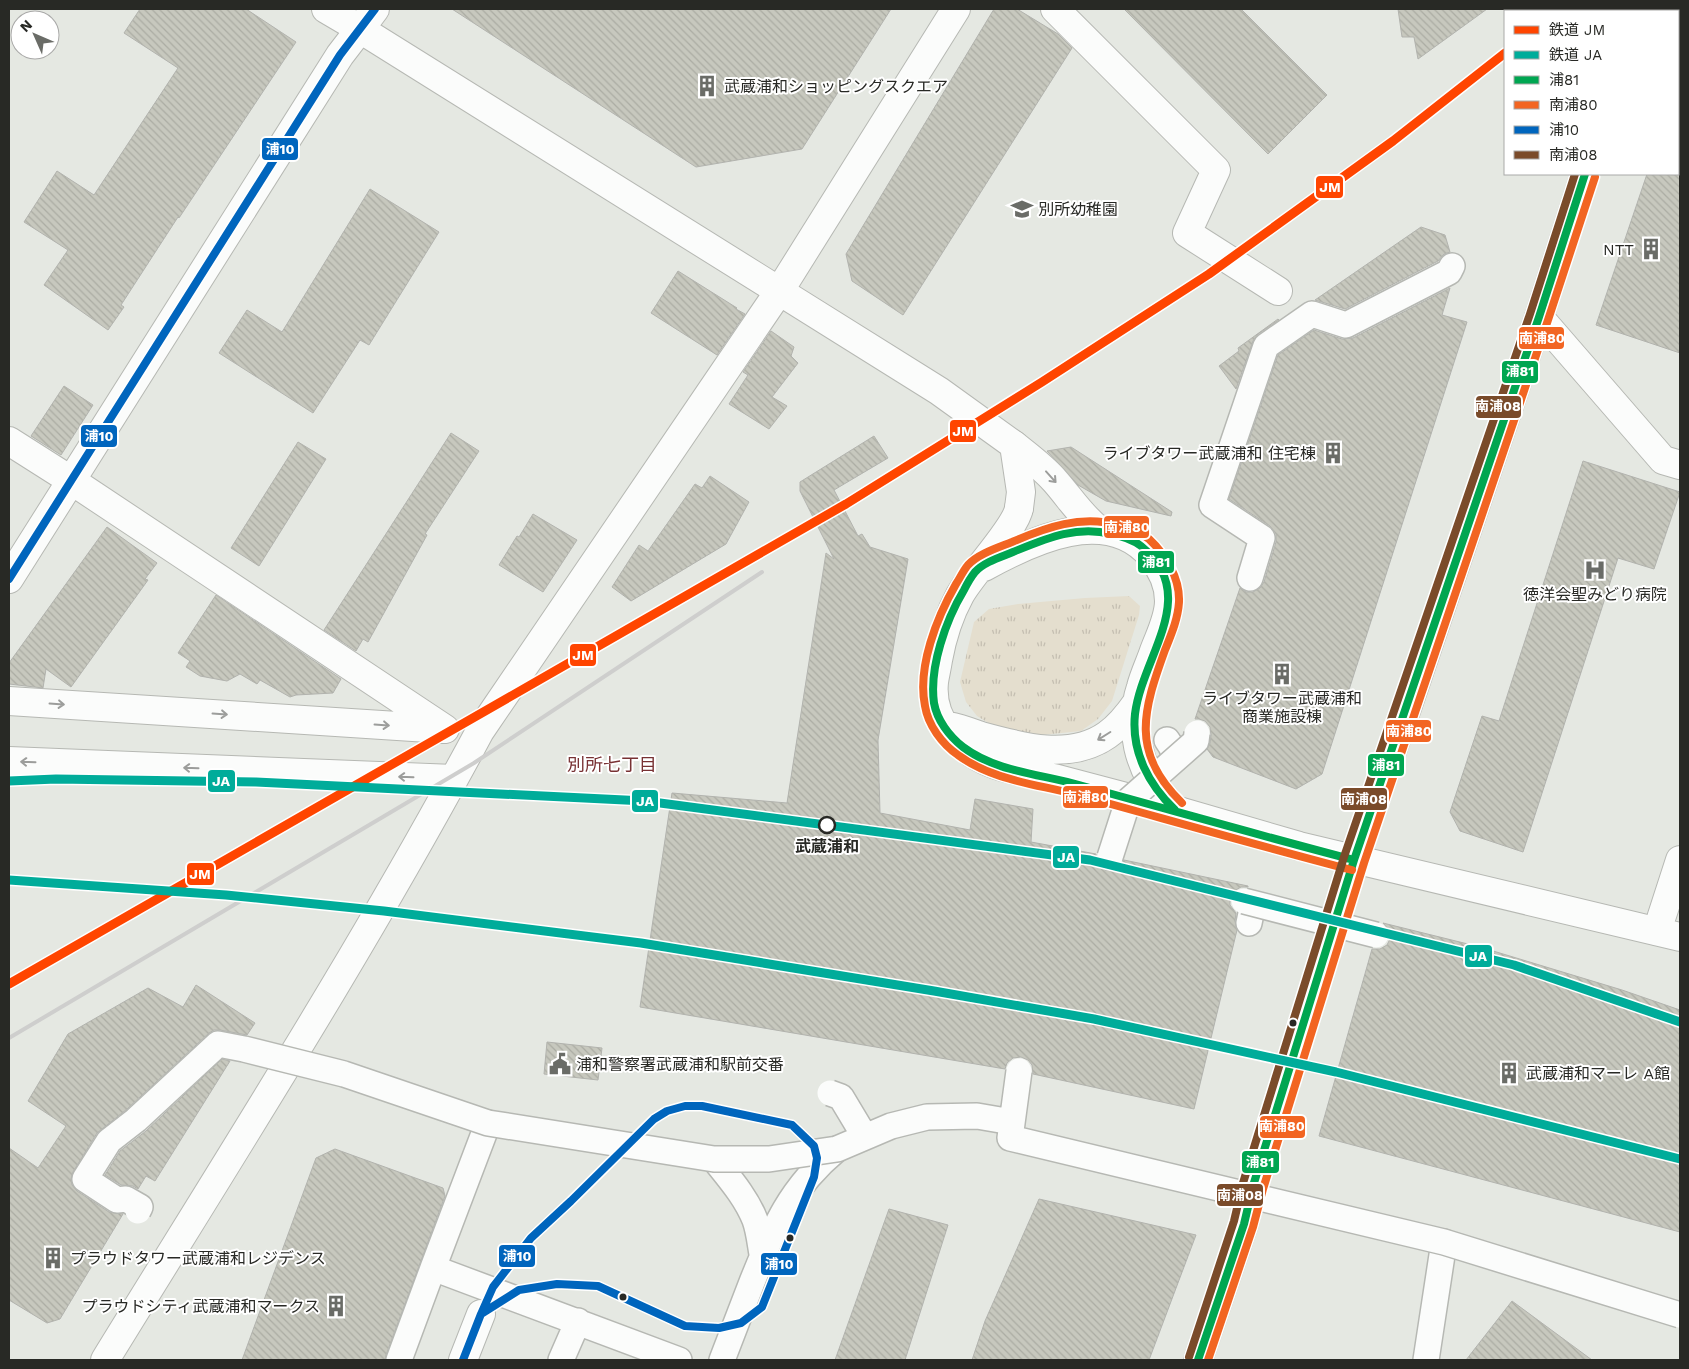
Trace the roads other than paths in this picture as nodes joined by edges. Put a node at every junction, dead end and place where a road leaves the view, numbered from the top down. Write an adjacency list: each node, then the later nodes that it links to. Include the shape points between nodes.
1 (326, 9): 4 (street)
2 (956, 9): 7 (street)
3 (1056, 9): 8 (street, via 1216,170 1187,234)
4 (367, 19): 7 (street); 13 (street, via 340,55)
5 (1585, 175): 9 (street)
6 (1452, 266): 16 (street, via 1450,272 1346,325 1312,314 1279,330 1266,346 1212,505 1262,538)
7 (780, 290): 11 (street, via 948,397); 22 (street)
8 (1278, 291)
9 (1538, 317): 12 (street, via 1663,460); 28 (street)
10 (9, 441): 13 (street)
11 (1014, 445): 14 (street, one-way to 14, via 1039,464 1074,507); 15 (street, via 1021,492 1018,514)
12 (1680, 465)
13 (72, 481): 17 (street); 21 (street)
14 (1099, 530): 15 (street, via 1046,538); 19 (street, via 1126,537 1143,548 1159,567 1167,584 1166,620)
15 (976, 571): 20 (street, via 947,624 940,651 934,702)
16 (1250, 578)
17 (9, 579)
18 (9, 701): 21 (street, one-way to 21)
19 (1138, 701): 20 (street, one-way to 20, via 1106,736 1075,748 1031,748); 26 (street, via 1136,742 1144,766 1155,788)
20 (942, 723): 26 (street, via 959,744 993,764)
21 (445, 729): 22 (street)
22 (480, 731): 25 (street)
23 (1187, 741): 27 (street, bridge, via 1128,801)
24 (9, 761): 25 (street, one-way to 24)
25 (454, 779): 47 (street, via 326,1002)
26 (1176, 810): 28 (street)
27 (1110, 857)
28 (1354, 860): 31 (street); 39 (street)
29 (1680, 860): 31 (street)
30 (1249, 910): 32 (street, bridge)
31 (1668, 934)
32 (1376, 935)
33 (1019, 1071): 36 (street, bridge)
34 (830, 1093): 37 (street, bridge, via 841,1096)
35 (488, 1122): 38 (street, bridge); 40 (street, bridge, via 344,1074 218,1044 110,1140 85,1179 117,1200 126,1199 140,1207); 43 (street)
36 (1012, 1122): 37 (street, bridge, via 977,1116 927,1117); 41 (street, bridge, via 1010,1138)
37 (853, 1140): 38 (street, bridge, via 769,1159); 39 (street, via 893,1123 929,1115 977,1120); 42 (street, via 807,1177 774,1227)
38 (714, 1159): 42 (street, via 746,1203 755,1221)
39 (1253, 1186): 53 (street, via 1244,1224)
40 (138, 1211)
41 (1444, 1242): 45 (street, bridge); 54 (street)
42 (762, 1254): 52 (street)
43 (433, 1268): 46 (street); 48 (street)
44 (481, 1314): 49 (street)
45 (1680, 1315)
46 (578, 1321): 50 (street); 51 (street)
47 (105, 1360)
48 (399, 1360)
49 (463, 1360)
50 (561, 1360)
51 (679, 1360)
52 (722, 1360)
53 (1198, 1360)
54 (1426, 1360)

